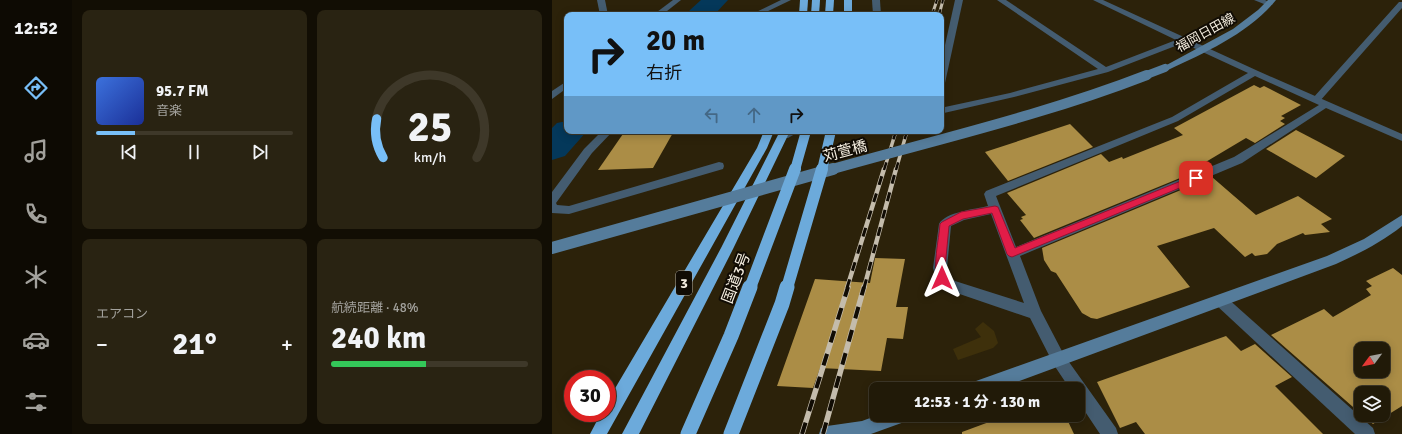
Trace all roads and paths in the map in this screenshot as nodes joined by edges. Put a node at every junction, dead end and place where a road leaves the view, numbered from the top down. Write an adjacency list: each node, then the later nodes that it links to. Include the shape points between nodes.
1 (601, 0): 15 (street)
2 (677, 0): 16 (street)
3 (787, 0): 17 (street)
4 (804, 0): 18 (highway)
5 (816, 0): 19 (highway)
6 (830, 0): 20 (highway)
7 (848, 0): 21 (highway)
8 (876, 0): 22 (street)
9 (960, 0): 26 (street)
10 (1001, 0): 27 (street)
11 (1097, 0): 23 (street)
12 (1258, 0): 13 (street)
13 (1270, 2): 24 (main road, 福岡日田線, via 1251,20)
14 (1402, 4): 31 (street)
15 (603, 12)
16 (661, 12)
17 (761, 12)
18 (803, 12)
19 (815, 12)
20 (829, 12)
21 (848, 12)
22 (877, 12)
23 (1182, 40): 24 (street); 27 (street)
24 (1204, 50): 25 (main road, 福岡日田線); 28 (street)
25 (1166, 68): 44 (main road, 苅萱橋, bridge, via 1044,110)
26 (944, 70)
27 (1105, 70): 32 (street, via 1011,95)
28 (1255, 73): 31 (street); 42 (street, via 1175,119 990,194)
29 (564, 86): 30 (street)
30 (552, 96)
31 (1321, 102): 38 (street); 45 (street, via 1238,160)
32 (944, 108)
33 (605, 134): 40 (street, via 588,151)
34 (768, 134): 52 (highway, 3)
35 (787, 134): 53 (highway, 3)
36 (805, 134): 54 (highway, 国道3号, bridge, via 794,173 732,336)
37 (831, 134): 55 (highway, bridge, via 782,304)
38 (1402, 138)
39 (719, 166): 41 (street, via 569,210 554,209)
40 (552, 200)
41 (552, 206)
42 (995, 209): 45 (street); 47 (street, via 961,216 945,224 940,268 942,278 950,285)
43 (1402, 220): 46 (main road, via 1387,233 1351,252)
44 (552, 248)
45 (1012, 254): 47 (street)
46 (1221, 301): 48 (main road); 58 (street)
47 (1035, 313): 48 (street)
48 (1059, 360): 49 (main road); 57 (street)
49 (996, 382)
50 (884, 422): 51 (main road)
51 (862, 431): 56 (main road)
52 (598, 434)
53 (630, 434)
54 (688, 434)
55 (731, 434)
56 (827, 434)
57 (1110, 434)
58 (1367, 434)

